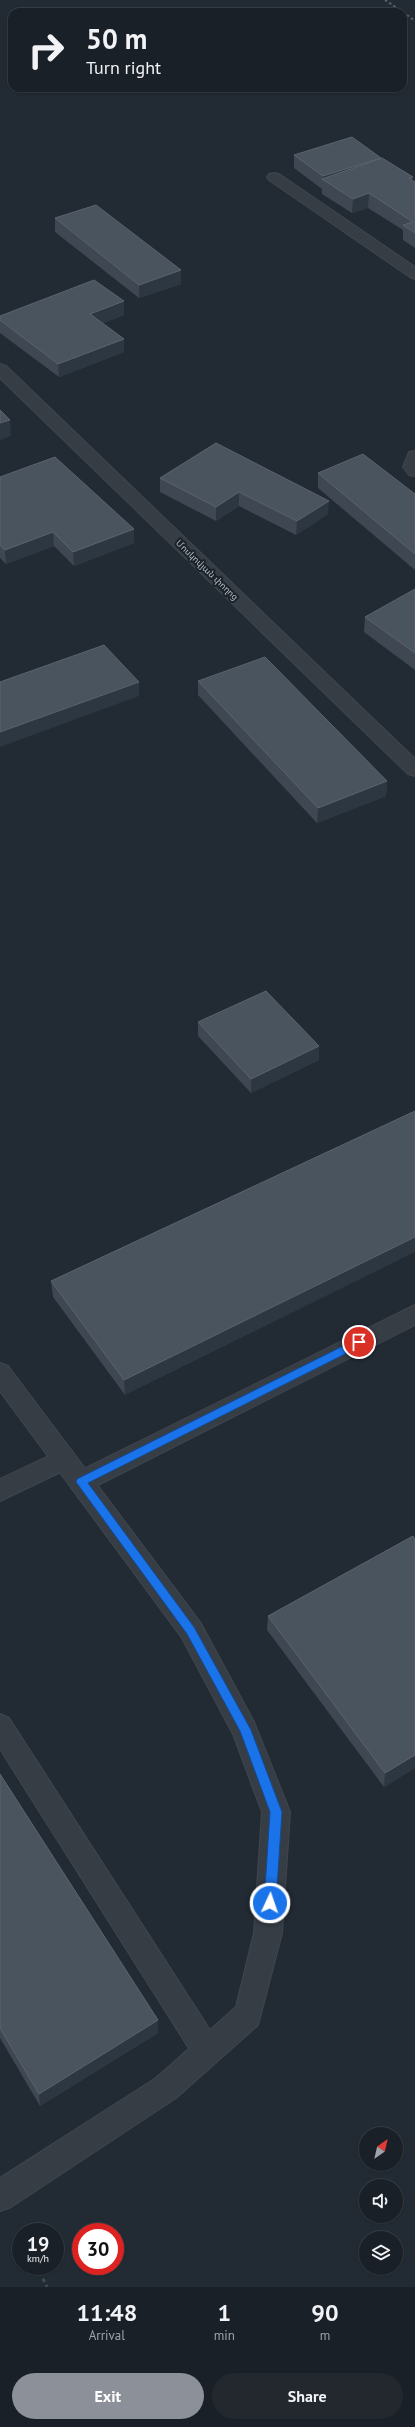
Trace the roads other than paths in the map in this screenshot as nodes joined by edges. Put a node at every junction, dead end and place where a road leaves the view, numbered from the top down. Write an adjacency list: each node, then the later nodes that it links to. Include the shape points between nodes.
1 (274, 177): 2 (street)
2 (415, 274)
3 (0, 369): 6 (street, Մոսկովյան փողոց)
4 (415, 456): 5 (street, via 411,467)
5 (415, 471)
6 (415, 770)
7 (415, 1314): 10 (street)
8 (0, 1373): 9 (street)
9 (64, 1459): 10 (street); 11 (street)
10 (81, 1482): 13 (street, via 191,1630 245,1730 276,1812 268,1934 248,2015)
11 (0, 1491)
12 (0, 1726): 13 (street)
13 (207, 2051): 14 (street, via 166,2088)
14 (0, 2196)

